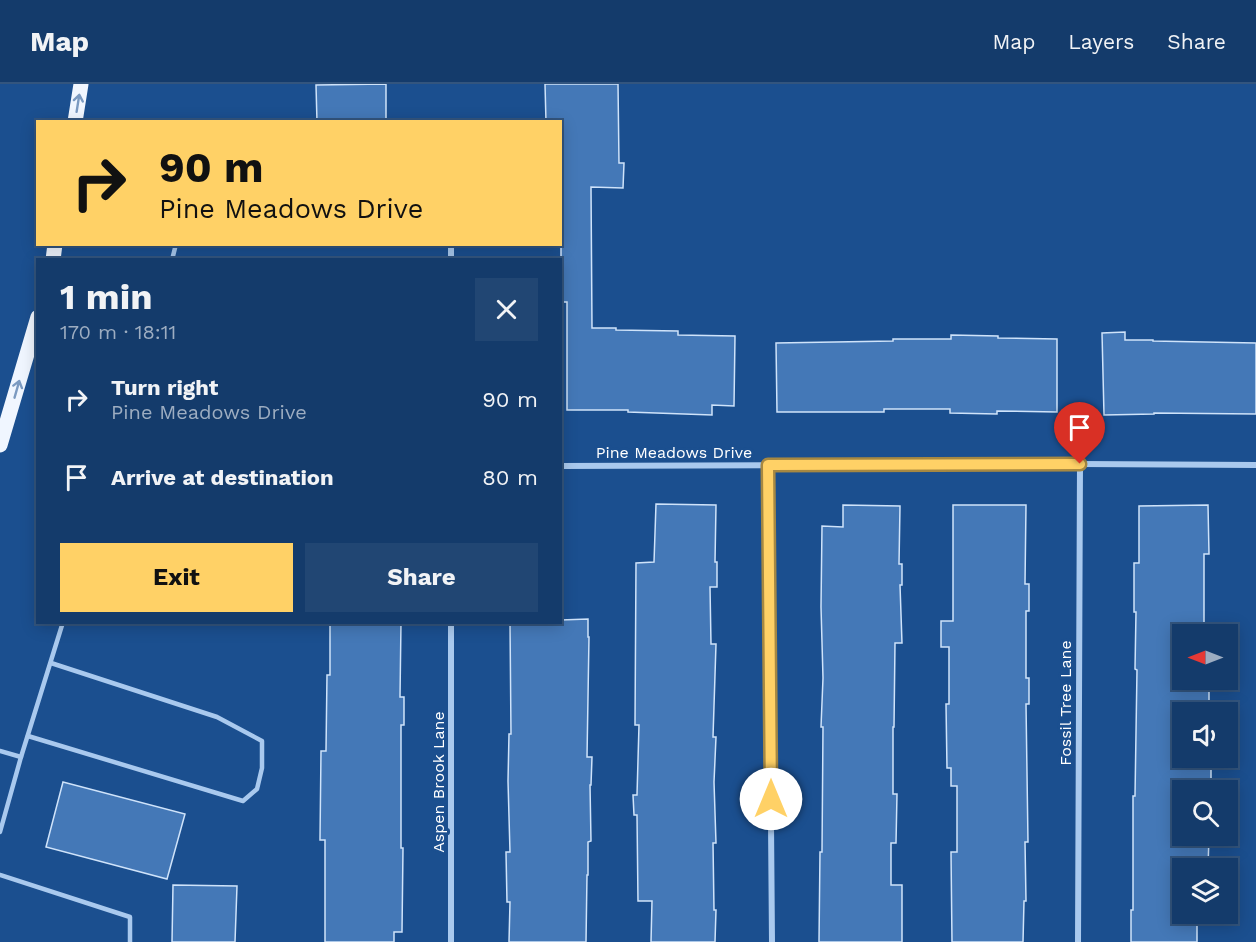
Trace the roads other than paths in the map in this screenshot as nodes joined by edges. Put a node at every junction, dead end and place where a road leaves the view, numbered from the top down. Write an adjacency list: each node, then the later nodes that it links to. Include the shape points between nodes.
1 (81, 84): 2 (main road, one-way to 1)
2 (75, 120)
3 (36, 325): 4 (main road, one-way to 3)
4 (0, 445)
5 (1080, 464): 6 (street, Pine Meadows Drive); 7 (street, Pine Meadows Drive); 20 (street, Fossil Tree Lane)
6 (768, 465): 8 (street, Pine Meadows Drive); 19 (street)
7 (1256, 465)
8 (562, 466)
9 (62, 624): 11 (lane)
10 (451, 624): 18 (street, Aspen Brook Lane)
11 (51, 663): 12 (lane); 12 (lane, via 217,717 262,741 257,789 243,801)
12 (28, 736): 14 (lane)
13 (0, 751): 14 (lane)
14 (21, 757): 15 (lane)
15 (0, 832)
16 (0, 875): 17 (lane, via 130,917)
17 (130, 942)
18 (452, 942)
19 (772, 942)
20 (1078, 942)

